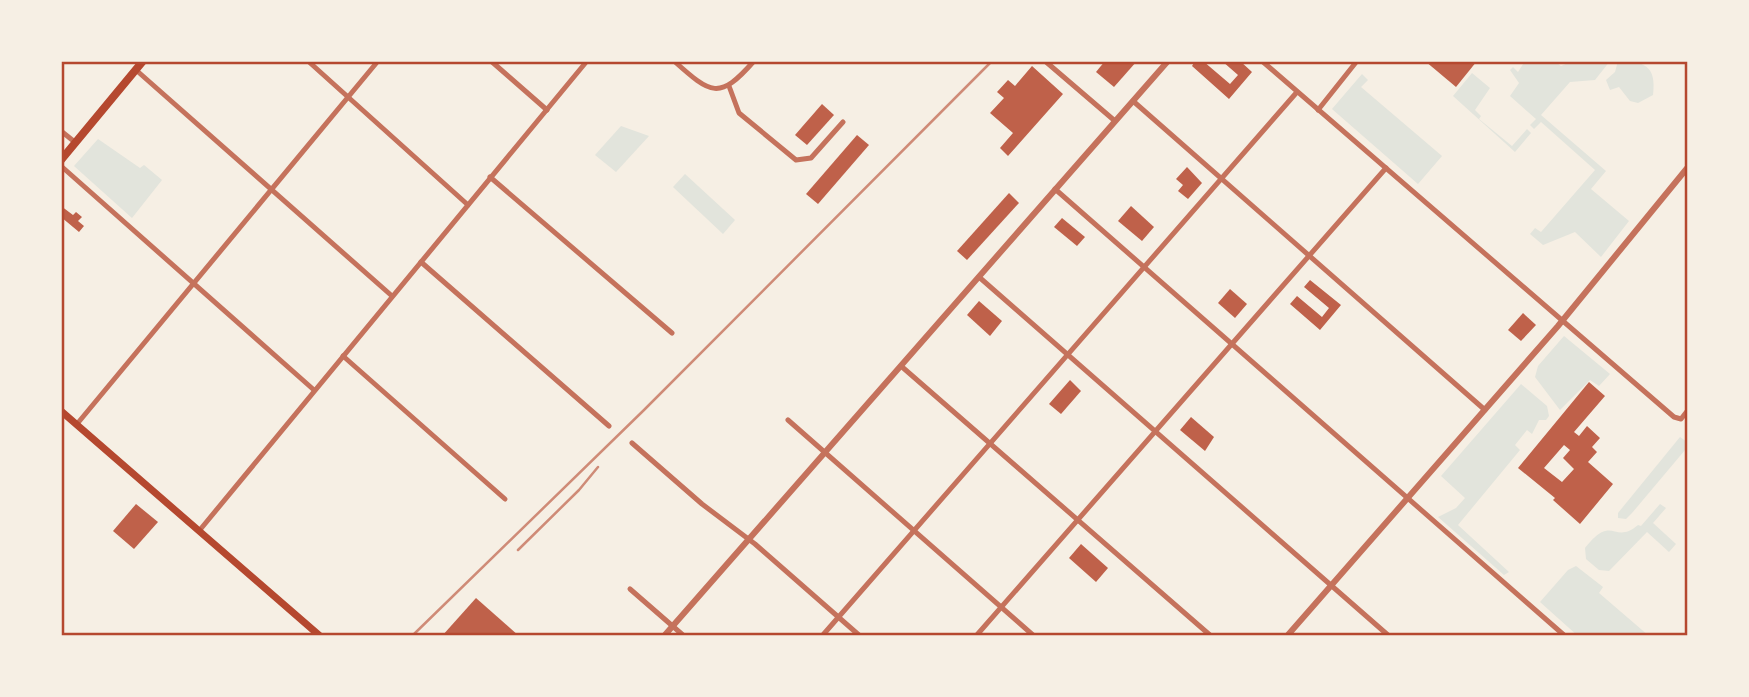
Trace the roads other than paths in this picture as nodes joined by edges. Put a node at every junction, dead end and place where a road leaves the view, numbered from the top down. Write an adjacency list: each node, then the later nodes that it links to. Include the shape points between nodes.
1 (143, 61): 12 (main road)
2 (308, 61): 15 (street)
3 (378, 61): 15 (street)
4 (491, 61): 17 (street)
5 (587, 61): 17 (street)
6 (674, 61): 13 (street, via 705,86)
7 (754, 61): 13 (street)
8 (1045, 61): 19 (street)
9 (1168, 61): 16 (street)
10 (1262, 61): 14 (street)
11 (1357, 61): 18 (street)
12 (136, 70): 22 (main road); 30 (street)
13 (729, 86): 20 (street, via 739,113 796,160 811,158)
14 (1297, 92): 18 (street); 28 (street)
15 (348, 97): 30 (street); 31 (street)
16 (1133, 101): 19 (street); 28 (street)
17 (547, 110): 27 (street)
18 (1318, 110): 26 (street)
19 (1115, 121): 29 (street)
20 (843, 122)
21 (61, 131): 22 (street)
22 (76, 143): 23 (main road)
23 (61, 160)
24 (61, 166): 36 (street)
25 (1688, 167): 38 (street)
26 (1386, 168): 32 (street); 38 (street)
27 (491, 177): 31 (street); 39 (street)
28 (1221, 179): 32 (street); 34 (street)
29 (1055, 189): 34 (street); 35 (street)
30 (270, 190): 36 (street); 37 (street)
31 (468, 205): 33 (street)
32 (1309, 256): 40 (street); 45 (street)
33 (421, 262): 37 (street); 50 (street)
34 (1145, 266): 40 (street); 41 (street)
35 (979, 277): 41 (street); 43 (street)
36 (193, 283): 44 (street); 49 (street)
37 (392, 296): 42 (street)
38 (1562, 321): 45 (street); 47 (street, via 1674,418 1681,419)
39 (672, 333)
40 (1233, 343): 51 (street); 55 (street)
41 (1068, 354): 51 (street); 53 (street)
42 (343, 356): 44 (street); 56 (street)
43 (901, 366): 53 (street); 54 (street)
44 (314, 390): 59 (street)
45 (1485, 410): 55 (street)
46 (61, 411): 49 (main road)
47 (1688, 411)
48 (788, 420): 54 (street)
49 (77, 424): 59 (main road)
50 (608, 426)
51 (1155, 431): 57 (street); 61 (street)
52 (632, 443): 60 (street)
53 (990, 443): 57 (street); 58 (street)
54 (825, 453): 58 (street); 60 (street)
55 (1408, 497): 61 (street); 76 (street)
56 (505, 499)
57 (1079, 519): 63 (street); 73 (street)
58 (914, 530): 63 (street); 64 (street)
59 (199, 531): 66 (main road)
60 (749, 539): 64 (street); 65 (street)
61 (1331, 585): 74 (street); 75 (street)
62 (630, 589): 65 (street)
63 (1002, 607): 71 (street); 72 (street)
64 (838, 617): 69 (street); 70 (street)
65 (673, 626): 67 (street); 68 (street)
66 (320, 636)
67 (664, 636)
68 (684, 636)
69 (822, 636)
70 (860, 636)
71 (976, 636)
72 (1034, 636)
73 (1211, 636)
74 (1287, 636)
75 (1389, 636)
76 (1565, 636)

